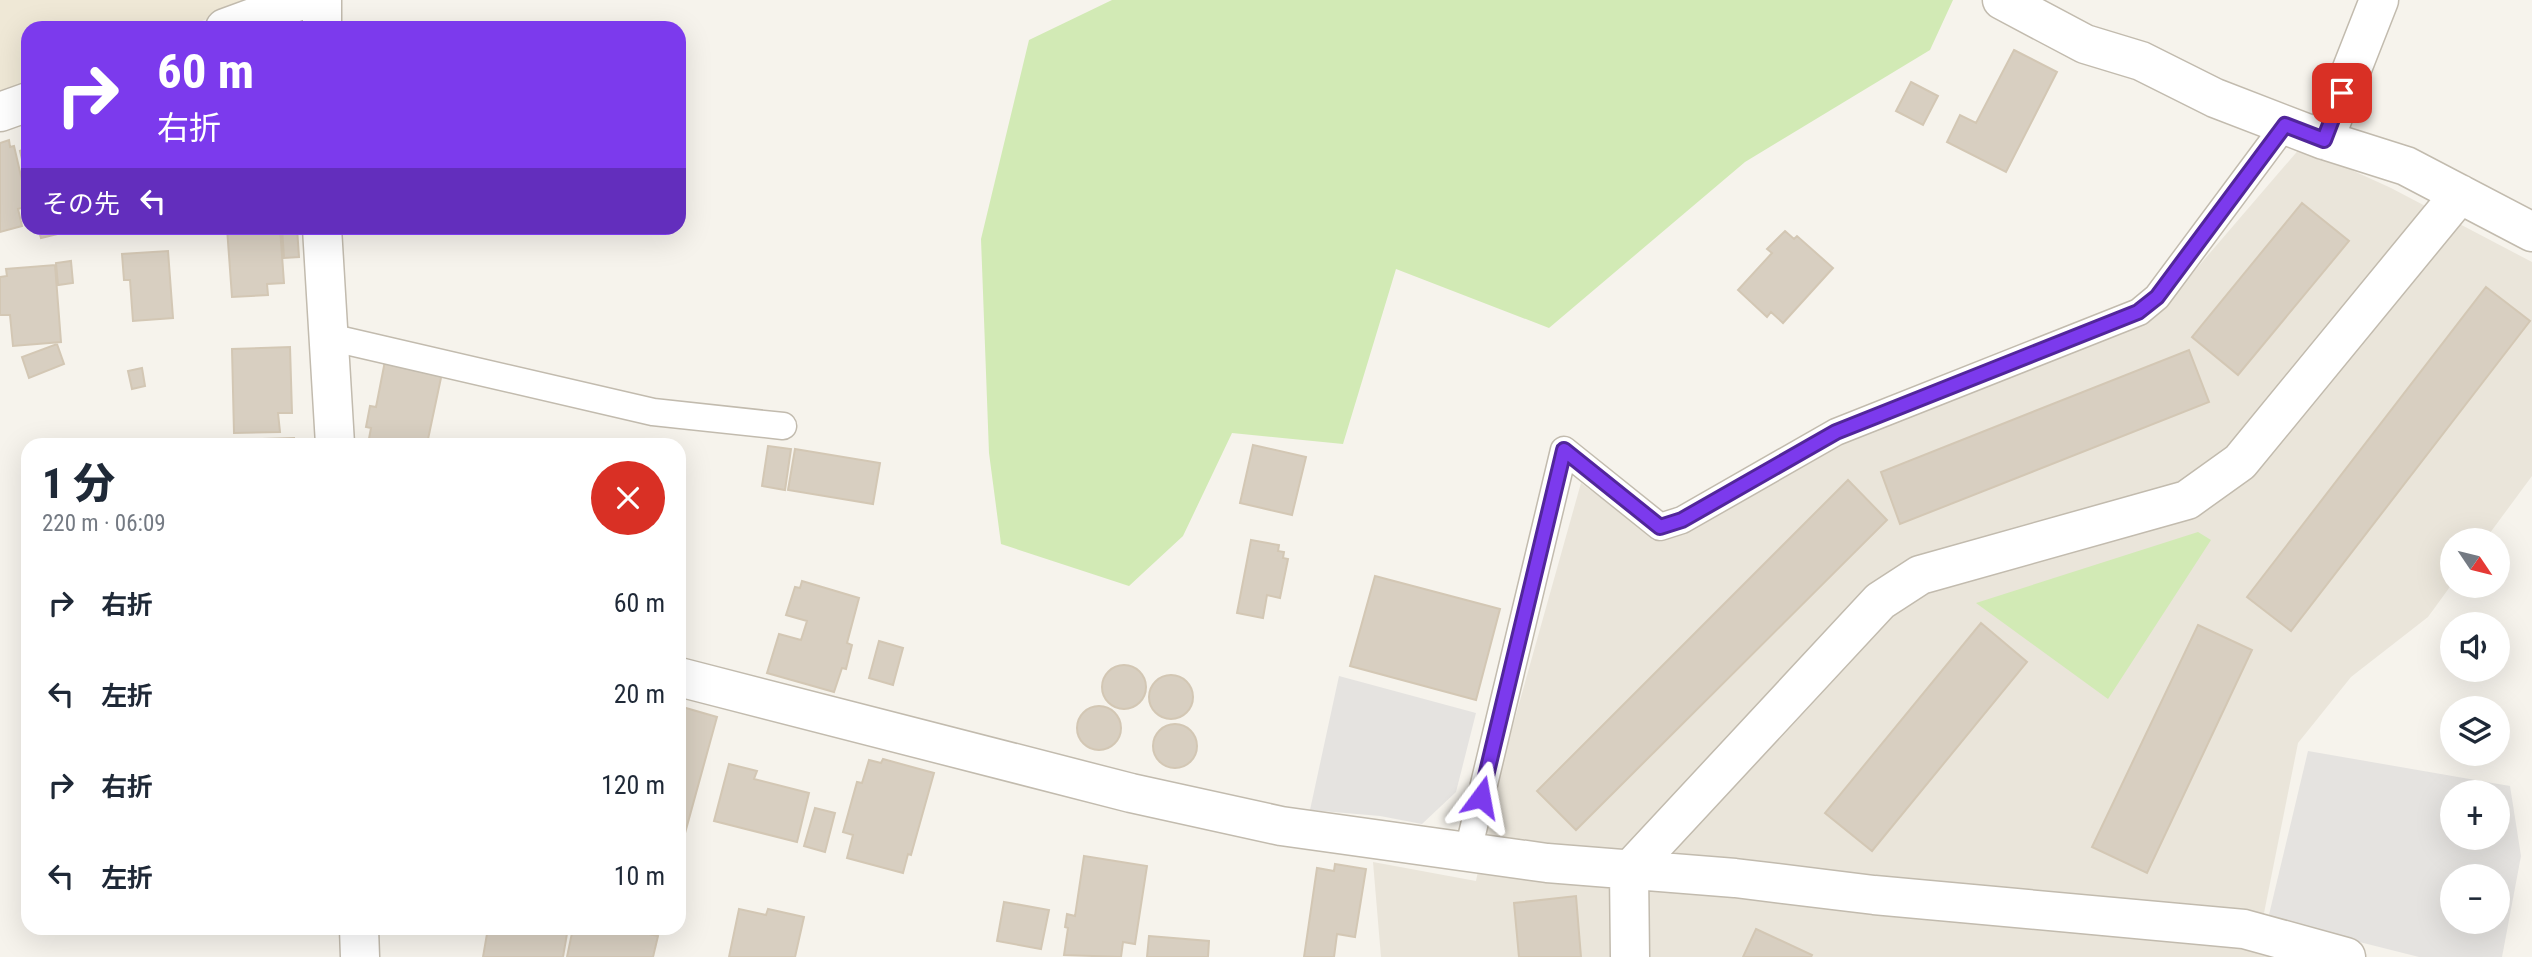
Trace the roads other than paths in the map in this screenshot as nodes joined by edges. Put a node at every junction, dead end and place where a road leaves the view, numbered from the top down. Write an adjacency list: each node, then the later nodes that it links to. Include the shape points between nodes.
1 (302, 0): 5 (street)
2 (322, 0): 6 (street)
3 (2002, 0): 9 (street, via 2085,44 2141,61 2215,98)
4 (2379, 0): 10 (street)
5 (244, 21)
6 (322, 21)
7 (21, 104): 8 (street)
8 (0, 112)
9 (2285, 125): 10 (street); 18 (lane, via 2157,297 2138,312 1836,432 1682,520 1660,527 1564,450)
10 (2324, 140): 11 (street, via 2406,166)
11 (2460, 194): 12 (street); 19 (street, via 2240,462 2187,500 1920,575 1880,601)
12 (2532, 232)
13 (322, 235): 14 (street)
14 (329, 337): 15 (lane, via 653,412); 16 (street)
15 (782, 426)
16 (335, 438)
17 (686, 679): 18 (street, via 1235,817)
18 (1468, 851): 19 (street)
19 (1629, 871): 22 (street); 23 (street, via 2244,929)
20 (359, 935): 21 (street)
21 (360, 957)
22 (1630, 957)
23 (2346, 957)

